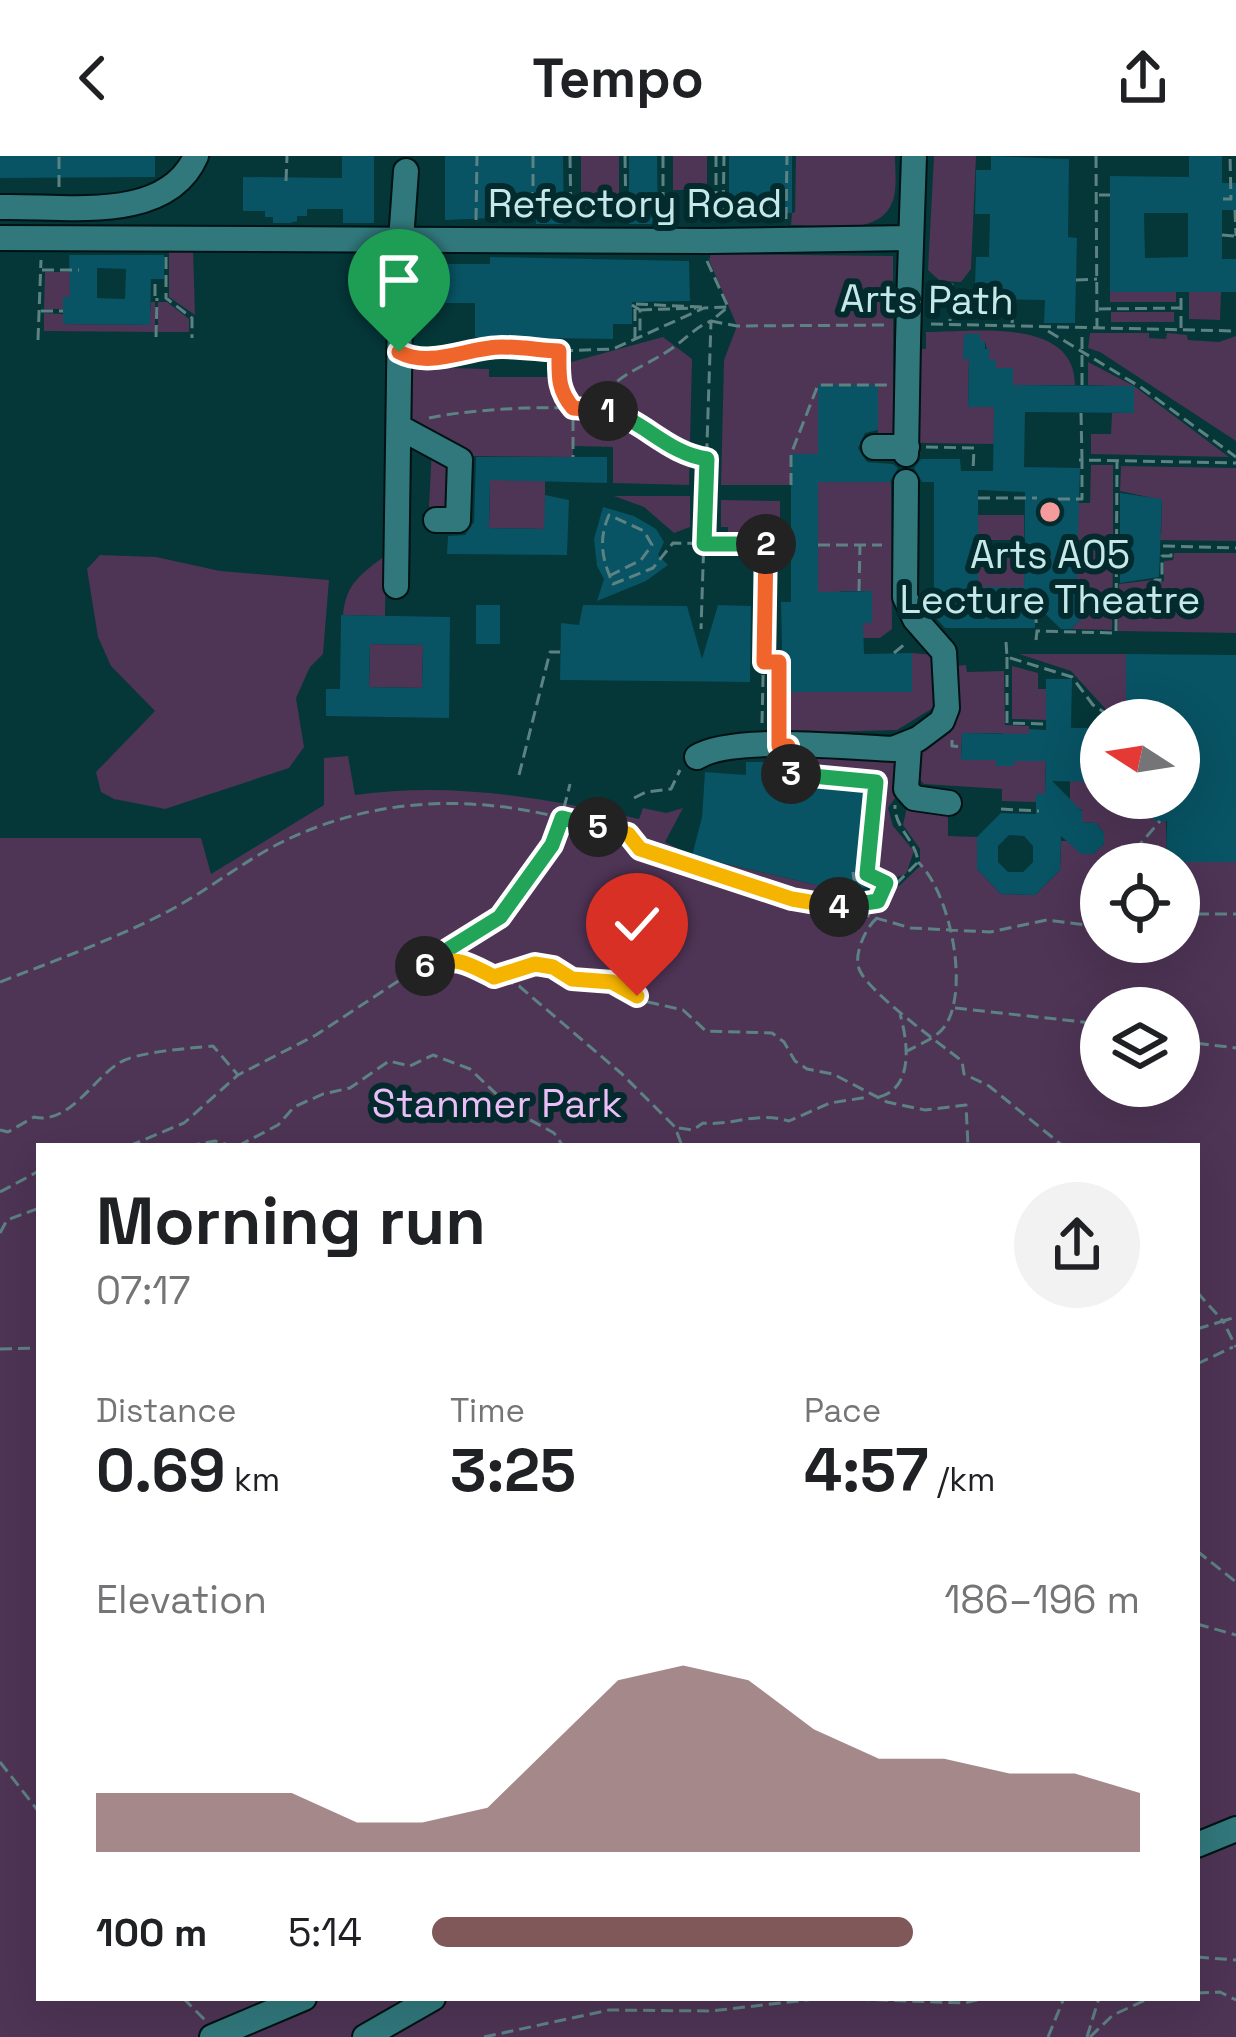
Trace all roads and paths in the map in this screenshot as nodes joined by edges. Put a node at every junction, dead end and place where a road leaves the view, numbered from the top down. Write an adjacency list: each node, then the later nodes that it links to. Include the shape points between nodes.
1 (59, 156): 19 (path)
2 (196, 156): 25 (street, via 174,189 144,203)
3 (286, 156): 18 (path)
4 (477, 156): 35 (path)
5 (532, 156): 36 (path)
6 (570, 156): 15 (path)
7 (625, 156): 38 (path)
8 (663, 156): 39 (path)
9 (716, 156): 29 (path)
10 (724, 156): 28 (path)
11 (787, 156): 27 (path)
12 (914, 156): 33 (street)
13 (1096, 156): 20 (path)
14 (1230, 156): 23 (path, via 1231,200)
15 (570, 167): 17 (path); 22 (path)
16 (406, 171): 34 (street)
17 (563, 173)
18 (286, 181)
19 (58, 189)
20 (1097, 195): 21 (path); 44 (path)
21 (1110, 195)
22 (571, 198): 24 (path); 37 (path)
23 (1222, 200)
24 (564, 203)
25 (0, 207)
26 (1235, 210): 31 (path)
27 (786, 211)
28 (724, 213)
29 (717, 231): 33 (street, Refectory Road); 39 (street, Refectory Road); 53 (path, via 707,261)
30 (1222, 235): 31 (path)
31 (1236, 236)
32 (0, 238): 34 (street, Refectory Road)
33 (911, 238): 77 (street, bridge)
34 (401, 240): 35 (street, Refectory Road); 75 (street)
35 (476, 240): 36 (street, Refectory Road)
36 (533, 240): 37 (street, Refectory Road)
37 (571, 240): 38 (street, Refectory Road)
38 (626, 241): 39 (street, Refectory Road)
39 (663, 241)
40 (42, 246): 42 (path)
41 (166, 251): 46 (path)
42 (40, 270): 43 (path); 58 (path)
43 (79, 270)
44 (1097, 279): 45 (path); 56 (path)
45 (1076, 280)
46 (166, 284): 49 (path, via 154,282); 50 (path)
47 (952, 285): 51 (path)
48 (1181, 292): 55 (path)
49 (154, 298): 50 (path); 70 (path)
50 (166, 298): 71 (path, via 192,318)
51 (952, 301): 61 (path); 64 (path, via 1014,302)
52 (633, 305): 54 (path); 57 (path); 72 (path)
53 (728, 307): 54 (path); 60 (path)
54 (704, 308): 57 (path); 72 (path)
55 (1181, 308): 56 (path); 68 (path)
56 (1097, 309): 67 (path)
57 (640, 310): 72 (path)
58 (39, 311): 59 (path); 73 (path)
59 (63, 311)
60 (711, 321): 63 (path, Arts Path); 80 (path, via 619,377); 86 (path)
61 (950, 323): 62 (path, Arts Path); 64 (path, Arts Path)
62 (929, 324)
63 (886, 325)
64 (1012, 325): 65 (path, Arts Path)
65 (1044, 329): 66 (path, Arts Path); 76 (path)
66 (1082, 329): 67 (path, Arts Path); 76 (path)
67 (1097, 329): 68 (path, Arts Path)
68 (1181, 330): 69 (path, Arts Path)
69 (1236, 331)
70 (156, 337)
71 (192, 338)
72 (638, 338): 74 (path, via 614,349)
73 (38, 340)
74 (559, 351): 75 (path, via 498,347 411,358); 79 (path, via 559,386)
75 (399, 352): 82 (street)
76 (1083, 354): 78 (path); 90 (path)
77 (908, 385): 84 (street); 93 (path, via 818,385 791,454)
78 (1082, 385)
79 (573, 408): 80 (path); 82 (path, via 441,415); 85 (path)
80 (595, 409): 86 (path, via 630,418 679,453)
81 (1081, 413): 88 (path)
82 (407, 430): 97 (street, via 460,460 458,520); 112 (street)
83 (874, 447): 84 (street)
84 (915, 449): 91 (path, via 974,448)
85 (573, 457)
86 (707, 459): 98 (path)
87 (1073, 460): 88 (path)
88 (1082, 460): 89 (path); 96 (path, via 1082,499)
89 (1118, 460): 90 (path); 107 (path)
90 (1236, 460)
91 (974, 471)
92 (906, 482): 103 (street)
93 (791, 485)
94 (978, 498): 95 (path)
95 (1037, 499)
96 (1058, 499)
97 (436, 520)
98 (704, 544): 99 (path); 111 (path, via 673,543 653,568 613,584); 116 (path)
99 (766, 544): 100 (path); 124 (path)
100 (791, 545)
101 (818, 545): 102 (path)
102 (860, 545): 103 (path); 113 (path)
103 (905, 545): 128 (street, via 907,605 940,644 946,673 946,715)
104 (1024, 545): 106 (path)
105 (1077, 545): 107 (path)
106 (978, 546)
107 (1118, 546): 114 (path)
108 (1163, 546): 109 (path)
109 (1171, 546): 110 (path); 114 (path, via 1155,599)
110 (1236, 548)
111 (609, 576): 111 (path, via 602,550 609,515 652,541 648,556)
112 (396, 586)
113 (859, 591)
114 (1116, 610): 117 (path, via 1115,633)
115 (1034, 611): 117 (path)
116 (701, 629)
117 (1036, 631): 118 (path)
118 (1036, 640)
119 (1006, 642): 123 (path)
120 (906, 643): 122 (path)
121 (560, 652): 130 (path, via 550,652)
122 (894, 653)
123 (1007, 657): 125 (path, via 1072,677); 126 (path, via 1007,723)
124 (764, 662): 127 (path); 127 (path, via 779,662)
125 (1089, 699)
126 (1046, 724)
127 (776, 746): 128 (street); 129 (street); 131 (street)
128 (909, 746): 133 (street)
129 (691, 757): 134 (path, via 671,789)
130 (519, 775)
131 (787, 776): 143 (path, via 876,782)
132 (570, 784): 138 (path)
133 (906, 789): 135 (street, via 914,798); 141 (path, via 893,808)
134 (634, 798)
135 (949, 803)
136 (1001, 809): 137 (path)
137 (1040, 811)
138 (562, 818): 145 (path, via 628,834 640,849 792,899); 151 (path, via 543,860 500,917); 153 (path, via 454,800 324,824 164,914)
139 (1160, 821): 140 (path)
140 (1142, 843)
141 (919, 862): 144 (path, via 896,884); 150 (path)
142 (854, 872): 143 (path, via 854,880)
143 (867, 874): 144 (path)
144 (886, 883): 145 (path, via 878,901)
145 (849, 906): 148 (path)
146 (1200, 914): 147 (path)
147 (1236, 914)
148 (878, 917): 150 (path, via 910,928); 155 (path, via 868,925 860,972)
149 (1080, 924): 150 (path)
150 (952, 928): 154 (path)
151 (418, 968): 152 (path, via 451,957); 161 (path)
152 (494, 977): 162 (path, via 535,964 572,979 612,982 683,1010 706,1031 772,1033 807,1069); 163 (path, via 519,986)
153 (0, 982)
154 (955, 1007): 156 (path); 157 (path)
155 (900, 1012): 157 (path); 160 (path)
156 (1080, 1022)
157 (932, 1037): 160 (path); 170 (path, via 962,1061 964,1074)
158 (1200, 1044): 159 (path)
159 (1236, 1048)
160 (904, 1053): 162 (path, via 904,1079)
161 (238, 1075): 164 (path, via 212,1046 133,1056 62,1112); 165 (path, via 184,1123)
162 (876, 1097): 163 (path, via 850,1097 789,1121 736,1117); 169 (path, via 925,1110 966,1105)
163 (676, 1127): 168 (path)
164 (0, 1130)
165 (136, 1143)
166 (241, 1143): 167 (path, via 388,1060 410,1066 434,1055 470,1069)
167 (561, 1143)
168 (681, 1143)
169 (968, 1143)
170 (1059, 1143)
171 (36, 1173): 172 (path)
172 (0, 1192)
173 (36, 1209): 174 (path, via 7,1220)
174 (0, 1233)
175 (1200, 1295): 177 (path)
176 (1236, 1317): 177 (path)
177 (1223, 1321): 178 (path); 179 (path)
178 (1200, 1328)
179 (1236, 1346): 182 (path)
180 (36, 1348): 181 (path)
181 (0, 1349)
182 (1200, 1363)
183 (1200, 1553): 184 (path)
184 (1236, 1582)
185 (1200, 1625): 186 (path)
186 (1236, 1635)
187 (0, 1762): 188 (path)
188 (36, 1808)
189 (1236, 1829): 190 (street)
190 (1200, 1844)
191 (1200, 1957): 192 (path)
192 (1236, 1960)
193 (1200, 1994): 194 (path)
194 (1236, 2000)
195 (186, 2001): 205 (path)
196 (297, 2001): 205 (street)
197 (428, 2001): 206 (street)
198 (798, 2001): 204 (path, via 609,2010)
199 (908, 2001): 200 (path)
200 (973, 2001)
201 (1063, 2001): 209 (path)
202 (1098, 2001): 210 (path)
203 (1143, 2001): 210 (path)
204 (514, 2030): 207 (path); 208 (path)
205 (215, 2036)
206 (365, 2037)
207 (484, 2037)
208 (517, 2037)
209 (1048, 2037)
210 (1088, 2037)

